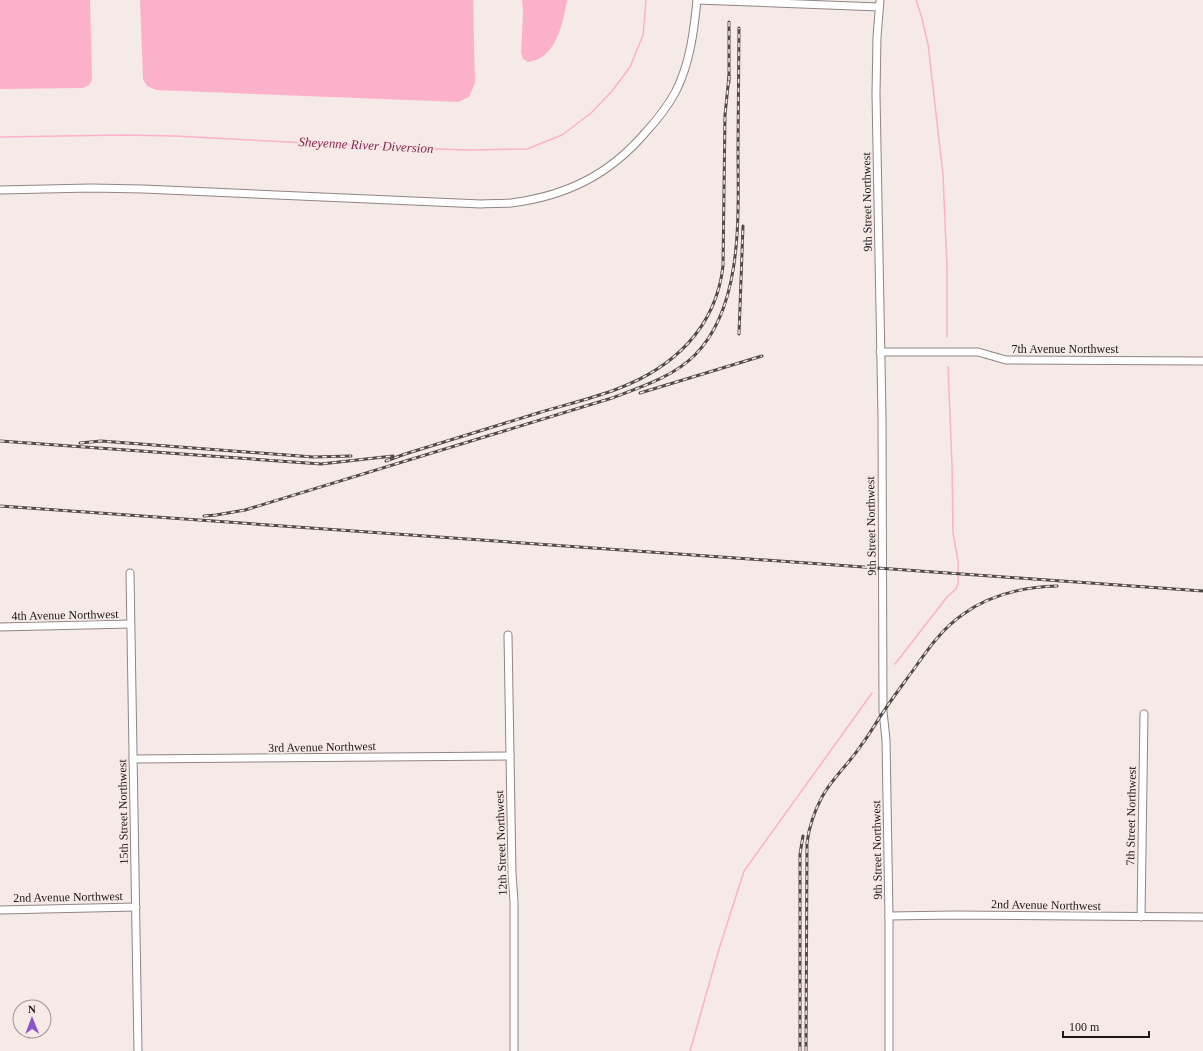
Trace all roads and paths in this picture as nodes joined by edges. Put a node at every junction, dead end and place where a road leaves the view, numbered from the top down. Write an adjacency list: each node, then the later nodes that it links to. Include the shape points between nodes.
1 (697, 0): 2 (street); 3 (street, via 694,36 686,64 676,91 659,118 614,164 588,180 538,198 511,203 481,204 143,189)
2 (879, 4): 4 (street, 9th Street Northwest, via 876,94)
3 (0, 190)
4 (880, 352): 5 (street, 7th Avenue Northwest, via 978,352 1006,360); 15 (street, 9th Street Northwest)
5 (1203, 361)
6 (130, 573): 7 (street, 15th Street Northwest)
7 (130, 624): 8 (street, 4th Avenue Northwest); 12 (street, 15th Street Northwest)
8 (0, 627)
9 (508, 635): 11 (street, 12th Street Northwest)
10 (1144, 714): 16 (street, 7th Street Northwest)
11 (510, 756): 12 (street, 3rd Avenue Northwest); 19 (street, 12th Street Northwest, via 514,901)
12 (133, 759): 13 (street, 15th Street Northwest)
13 (136, 907): 14 (street, 2nd Avenue Northwest); 18 (street, 15th Street Northwest)
14 (0, 910)
15 (889, 916): 16 (street, 2nd Avenue Northwest); 20 (street, 9th Street Northwest)
16 (1141, 917): 17 (street, 2nd Avenue Northwest)
17 (1203, 917)
18 (138, 1051)
19 (514, 1051)
20 (889, 1051)

